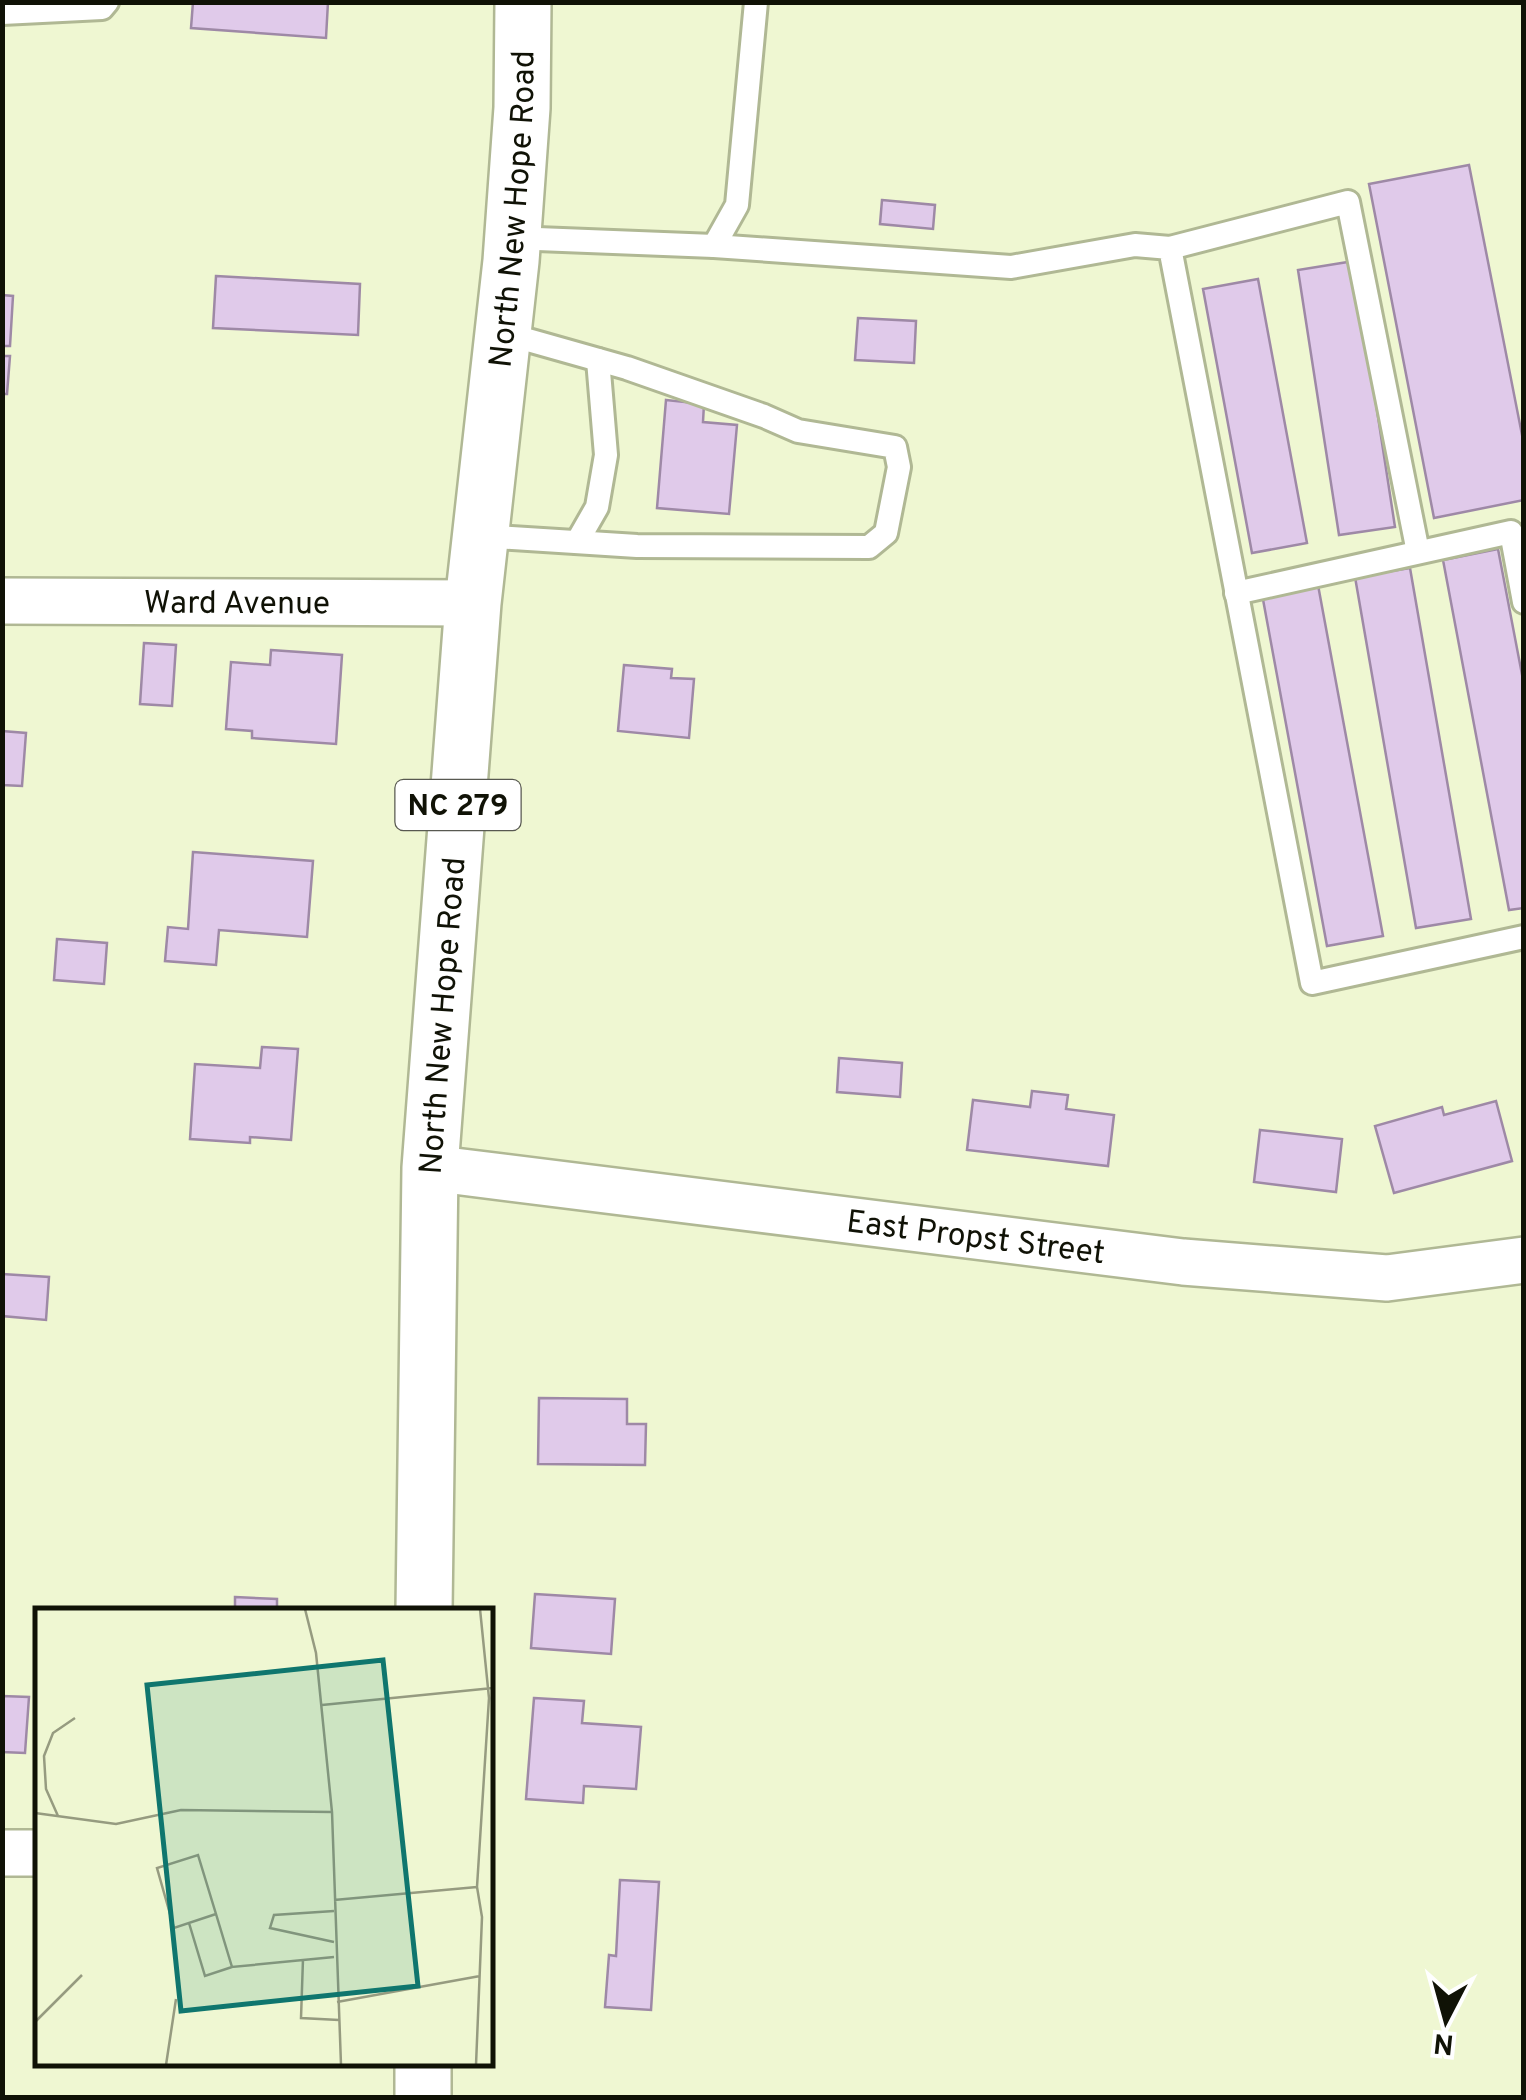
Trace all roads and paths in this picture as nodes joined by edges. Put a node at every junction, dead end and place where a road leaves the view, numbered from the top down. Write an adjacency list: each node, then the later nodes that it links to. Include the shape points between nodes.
1 (106, 2): 4 (lane, via 102,8)
2 (523, 2): 5 (main road, North New Hope Road / NC 279)
3 (756, 2): 6 (lane, via 738,205)
4 (2, 13)
5 (512, 238): 6 (lane); 8 (main road, North New Hope Road / NC 279)
6 (714, 246): 7 (lane, via 1012,267 1135,245)
7 (1170, 248): 12 (lane, via 1348,202); 13 (lane)
8 (503, 333): 9 (lane); 10 (main road, North New Hope Road / NC 279)
9 (598, 360): 11 (lane, via 606,456 597,507); 11 (lane, via 798,431 896,446 899,467 886,533 869,547)
10 (481, 536): 11 (lane); 16 (main road, North New Hope Road / NC 279)
11 (578, 542)
12 (1418, 552): 13 (lane); 15 (lane, via 1511,532)
13 (1236, 593): 17 (lane, via 1312,983)
14 (2, 601): 16 (street, Ward Avenue)
15 (1524, 602)
16 (474, 603): 18 (main road, North New Hope Road / NC 279)
17 (1524, 937)
18 (430, 1168): 19 (street, East Propst Street, via 1183,1262 1387,1278); 20 (main road, North New Hope Road / NC 279)
19 (1524, 1260)
20 (424, 1608)
21 (2, 1853): 22 (street)
22 (35, 1853)
23 (422, 2065): 24 (main road)
24 (423, 2098)

